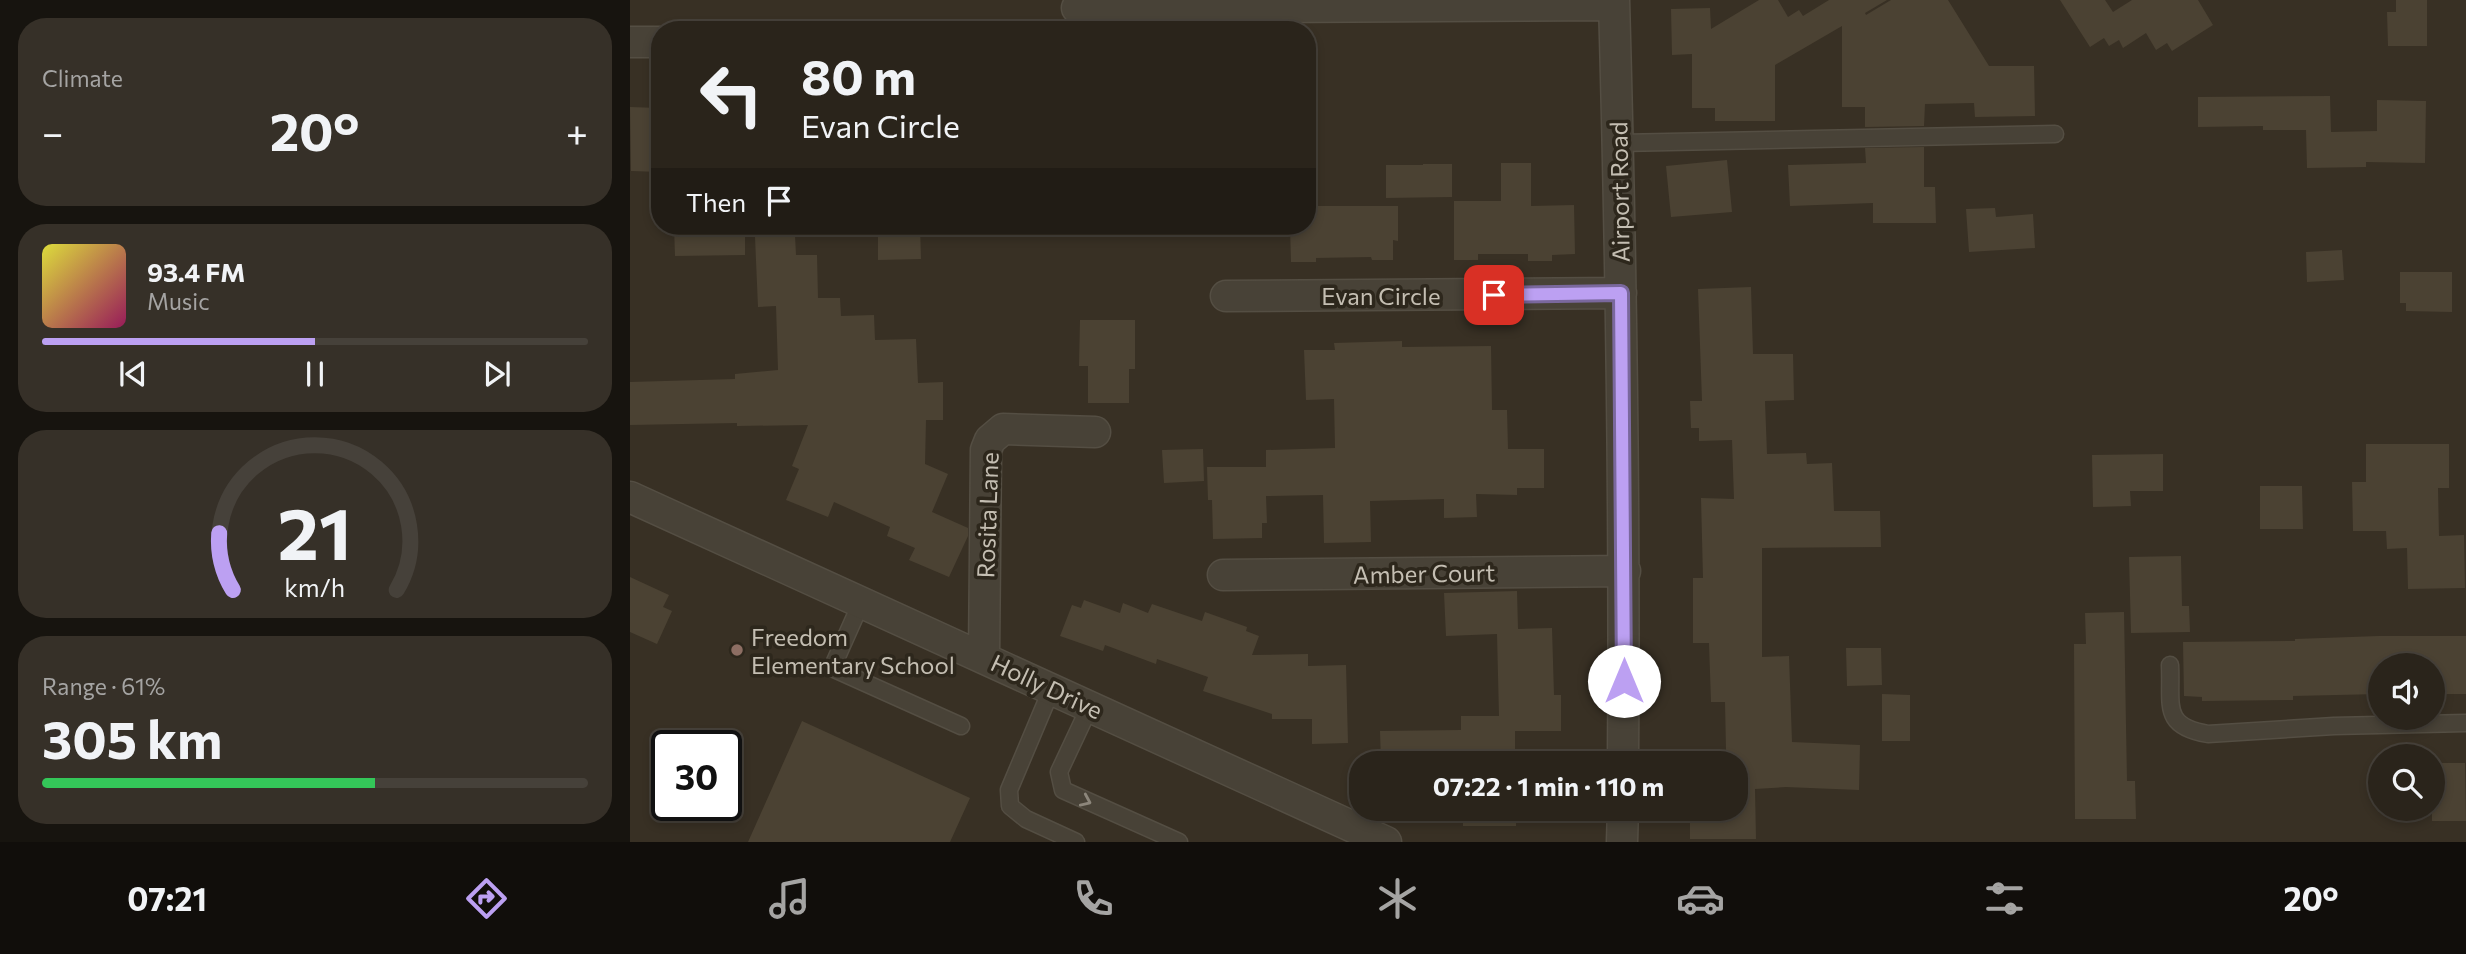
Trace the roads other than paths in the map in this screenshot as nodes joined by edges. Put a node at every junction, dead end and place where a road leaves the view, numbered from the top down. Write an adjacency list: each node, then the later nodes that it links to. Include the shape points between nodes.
1 (1614, 3): 2 (street); 6 (street, Airport Road)
2 (1077, 8)
3 (651, 42): 4 (street)
4 (630, 43)
5 (2055, 134): 6 (lane)
6 (1619, 143): 7 (street, Airport Road)
7 (1621, 293): 8 (street, Evan Circle); 11 (street, Airport Road)
8 (1226, 296)
9 (1094, 432): 14 (street, Rosita Lane, via 1003,429 990,440 986,450)
10 (630, 496): 13 (street, Holly Drive)
11 (1625, 571): 12 (street, Amber Court); 20 (street, Airport Road)
12 (1223, 575)
13 (862, 603): 14 (street, Holly Drive); 19 (lane, via 832,668)
14 (984, 657): 16 (street, Holly Drive)
15 (2170, 665): 18 (lane, via 2172,713 2182,727 2193,732)
16 (1052, 688): 17 (street, Holly Drive); 22 (lane, via 1009,790 1010,806 1026,819)
17 (1090, 706): 23 (lane, one-way to 23, via 1059,772 1063,790); 24 (street, Holly Drive)
18 (2466, 723)
19 (961, 726)
20 (1623, 751)
21 (1623, 821): 25 (street)
22 (1076, 842)
23 (1179, 842)
24 (1386, 842)
25 (1622, 842)

